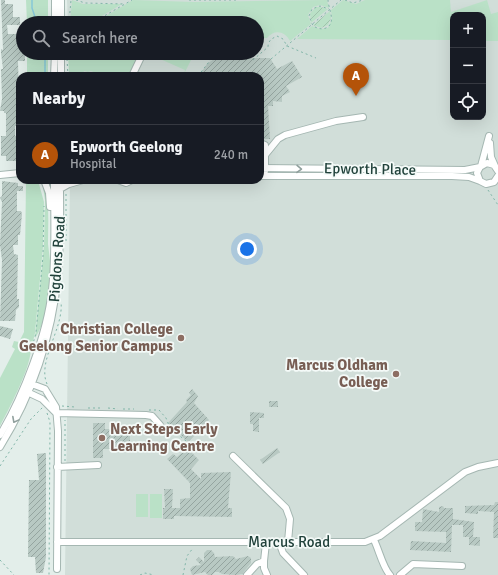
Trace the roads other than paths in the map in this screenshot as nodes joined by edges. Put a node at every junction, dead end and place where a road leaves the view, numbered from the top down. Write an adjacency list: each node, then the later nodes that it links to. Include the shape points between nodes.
1 (55, 0): 3 (street)
2 (61, 0): 4 (street)
3 (55, 16)
4 (61, 16)
5 (55, 60): 8 (street)
6 (61, 60): 9 (street)
7 (140, 60): 10 (street)
8 (54, 72)
9 (62, 72)
10 (134, 72)
11 (363, 117): 13 (street, via 336,121 285,135 278,139)
12 (264, 145): 13 (street)
13 (265, 155): 14 (street)
14 (264, 159)
15 (480, 166): 16 (street, Epworth Place, one-way to 15, via 465,170); 17 (street, Epworth Place, via 487,163); 17 (street, via 489,136 490,154); 24 (street, via 477,173)
16 (264, 168)
17 (497, 168)
18 (0, 170): 19 (street)
19 (11, 173): 20 (street); 21 (street)
20 (16, 173)
21 (0, 175)
22 (264, 176): 24 (street, Epworth Place, via 452,176 469,177)
23 (497, 179): 24 (street, Epworth Place, via 488,187)
24 (480, 181)
25 (45, 184): 30 (street, via 50,200 50,255)
26 (54, 184): 30 (street, Pigdons Road)
27 (60, 184): 29 (street, Pigdons Road)
28 (69, 184): 29 (street)
29 (60, 189): 32 (street, Pigdons Road, via 59,261 55,299)
30 (53, 268): 31 (street, Pigdons Road, via 48,312)
31 (25, 381): 32 (street); 33 (street, Pigdons Road)
32 (32, 384): 34 (street, Pigdons Road); 35 (street, via 46,390 56,405)
33 (22, 390): 34 (street); 37 (street, Pigdons Road)
34 (28, 393): 35 (street, via 45,402); 38 (street, Pigdons Road, one-way to 38)
35 (56, 414): 36 (street, via 146,414 152,416); 42 (street)
36 (160, 425)
37 (0, 435)
38 (0, 447)
39 (233, 456): 47 (street, via 286,508 290,519)
40 (498, 463): 43 (street, via 465,472)
41 (98, 465): 42 (street)
42 (57, 467): 44 (street)
43 (374, 540): 47 (street, Marcus Road); 54 (street)
44 (57, 542): 45 (street, Marcus Road); 50 (street)
45 (266, 542): 46 (street, Marcus Road); 48 (street)
46 (279, 542): 47 (street, Marcus Road); 53 (street, via 287,558)
47 (288, 542)
48 (264, 561): 51 (street, via 257,564); 52 (street)
49 (462, 566): 55 (street, via 413,564)
50 (57, 568)
51 (247, 575)
52 (267, 575)
53 (304, 575)
54 (390, 575)
55 (400, 575)

